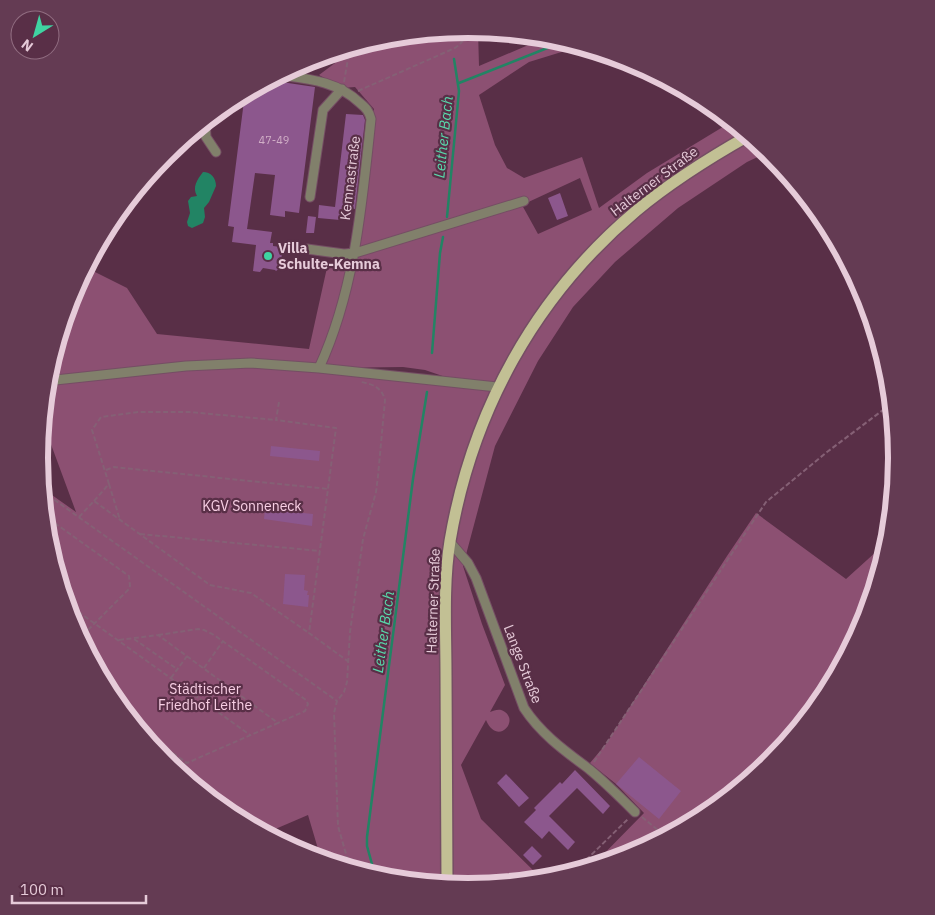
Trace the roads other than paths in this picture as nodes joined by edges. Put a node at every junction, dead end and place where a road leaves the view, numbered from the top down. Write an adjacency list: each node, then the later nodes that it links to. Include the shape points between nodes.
1 (291, 77): 2 (street, Kemnastraße, via 318,80)
2 (342, 88): 6 (street, via 323,110); 9 (street, Kemnastraße, via 369,111 371,119)
3 (206, 130): 5 (street, via 206,137)
4 (741, 140): 12 (main road, Halterner Straße, via 677,180 637,210 597,247 551,300)
5 (216, 152)
6 (310, 197)
7 (524, 201): 9 (street)
8 (307, 250): 9 (street)
9 (355, 253): 10 (street, Kemnastraße, via 338,318)
10 (319, 368): 11 (street, via 219,364); 12 (street)
11 (55, 380)
12 (497, 387): 13 (main road, Halterner Straße, via 464,476)
13 (450, 542): 14 (street, Lange Straße, via 476,578 524,708 542,731 609,786); 15 (main road, Halterner Straße, via 446,637)
14 (635, 812)
15 (447, 877)

